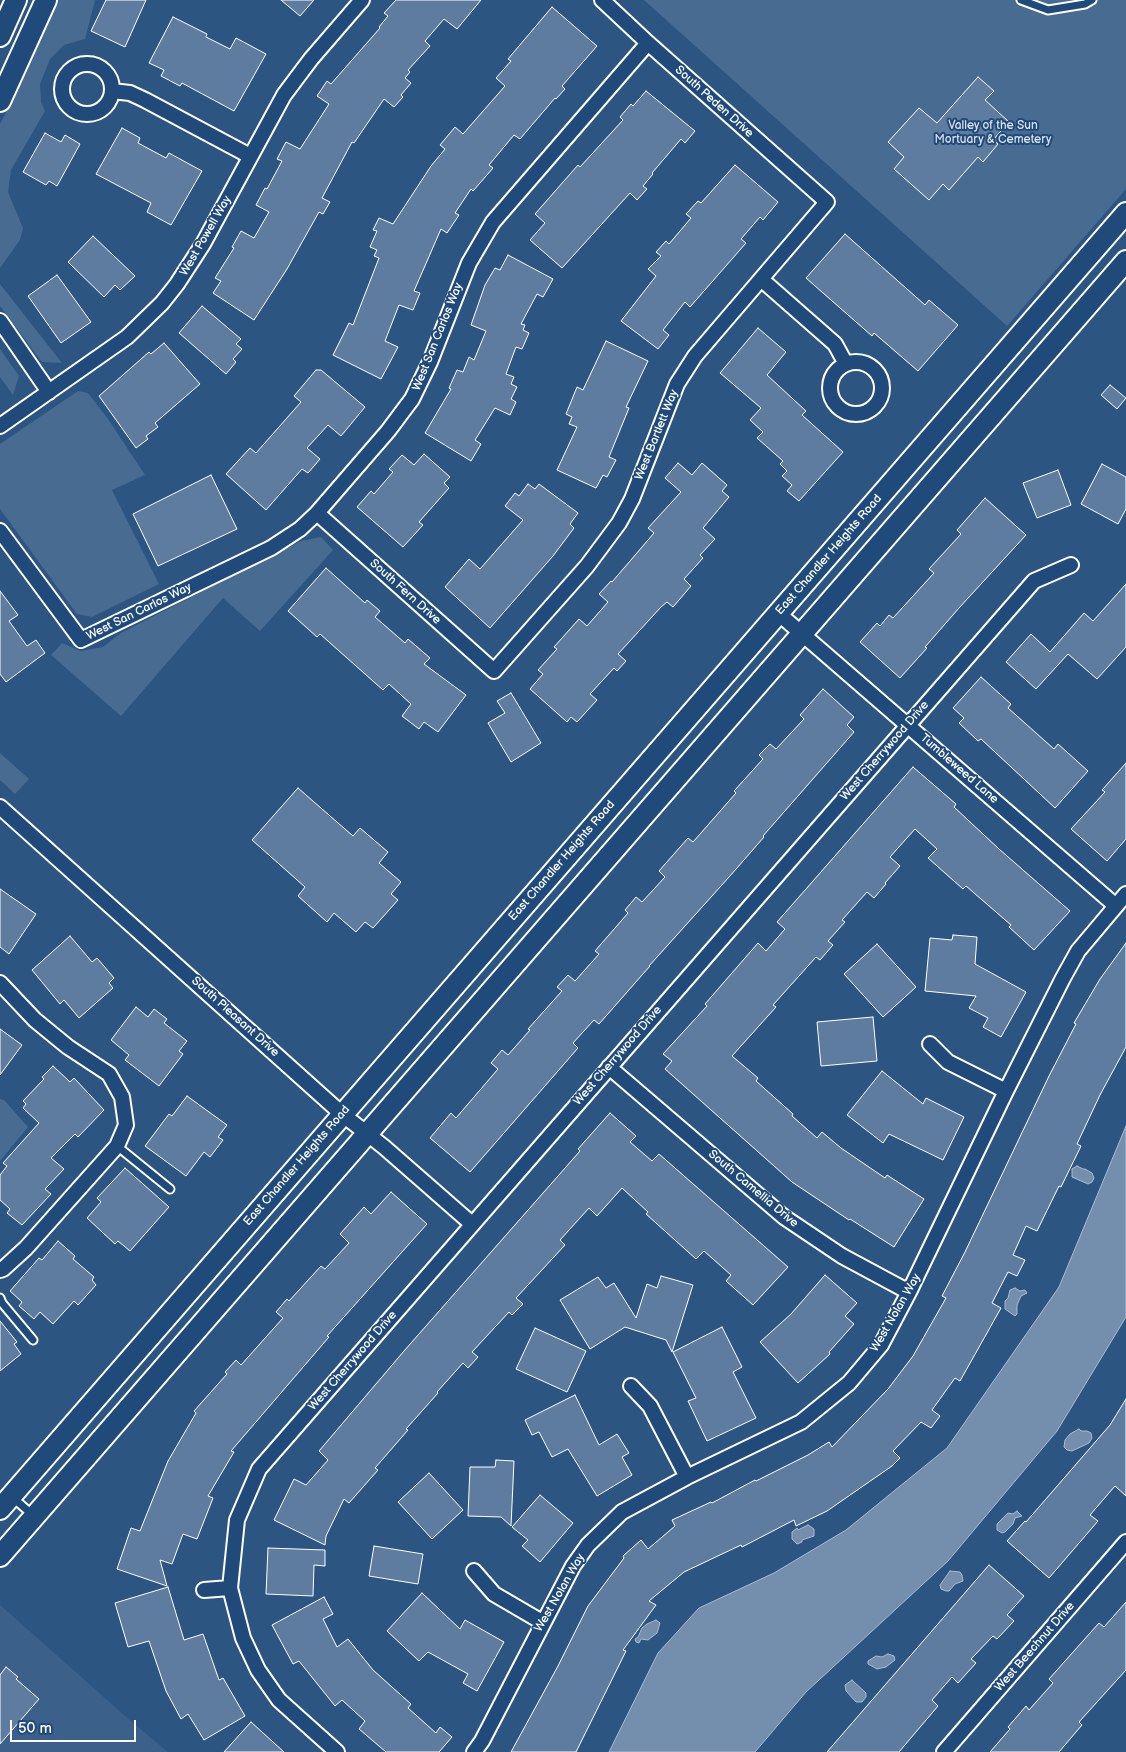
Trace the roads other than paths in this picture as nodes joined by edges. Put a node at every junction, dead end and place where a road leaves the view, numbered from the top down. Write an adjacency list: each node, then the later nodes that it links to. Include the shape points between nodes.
1 (16, 0): 7 (main road)
2 (46, 0): 10 (main road)
3 (362, 0): 11 (street, West Powell Way, via 296,77)
4 (602, 0): 8 (street, South Peden Drive)
5 (1021, 0): 6 (lane, via 1048,10)
6 (1092, 0)
7 (0, 36)
8 (648, 43): 12 (street, South Peden Drive); 20 (street, West San Carlos Way, via 493,222 469,263 430,362 412,398)
9 (112, 91): 11 (street, via 130,93 145,100)
10 (0, 101)
11 (250, 156): 18 (street, West Powell Way, via 203,244 162,303 127,337)
12 (827, 202): 15 (street, West Bartlett Way)
13 (1126, 213): 23 (main road, East Chandler Heights Road)
14 (1126, 261): 24 (main road)
15 (761, 279): 17 (street, via 835,344); 25 (street, West Bartlett Way, via 705,342 685,370 632,499 604,545)
16 (0, 321): 18 (street)
17 (846, 364)
18 (49, 392): 19 (street, West Powell Way)
19 (0, 426)
20 (317, 514): 21 (street, West San Carlos Way, via 281,542 81,640); 25 (street, South Fern Drive)
21 (0, 531)
22 (1071, 565): 26 (street, West Cherrywood Drive, via 1034,581)
23 (778, 613): 24 (street, Tumbleweed Lane); 34 (main road, East Chandler Heights Road)
24 (802, 633): 26 (street, Tumbleweed Lane); 35 (main road)
25 (494, 671)
26 (908, 724): 29 (street, Tumbleweed Lane); 32 (street, West Cherrywood Drive)
27 (0, 807): 34 (street, South Pleasant Drive)
28 (1126, 894): 29 (street, West Nolan Way)
29 (1116, 906): 33 (street, West Nolan Way, via 1078,951)
30 (0, 983): 36 (street, via 35,1020 108,1074 122,1097 126,1125)
31 (930, 1044): 33 (street, via 948,1062)
32 (609, 1067): 38 (street, West Cherrywood Drive); 40 (street, South Camellia Drive, via 784,1217 842,1256)
33 (1006, 1090): 40 (street, West Nolan Way)
34 (342, 1114): 35 (street, South Pleasant Drive); 45 (main road, East Chandler Heights Road)
35 (368, 1134): 38 (street, South Pleasant Drive); 46 (main road)
36 (117, 1146): 37 (lane); 39 (street, via 26,1248)
37 (170, 1189)
38 (472, 1224): 50 (street, West Cherrywood Drive, via 258,1470 237,1520)
39 (0, 1270)
40 (910, 1292): 44 (street, West Nolan Way, via 881,1344 849,1383 801,1422)
41 (0, 1298): 42 (lane)
42 (32, 1340)
43 (631, 1386): 44 (street, via 650,1406)
44 (687, 1478): 52 (street, West Nolan Way, via 622,1512 588,1545)
45 (6, 1503): 46 (lane)
46 (35, 1516): 48 (main road)
47 (1126, 1542): 55 (street, West Beechnut Drive)
48 (0, 1556)
49 (474, 1571): 52 (street, via 494,1594)
50 (230, 1588): 51 (street); 53 (street, via 243,1638 258,1670 279,1700)
51 (204, 1590)
52 (542, 1622): 54 (street, West Nolan Way)
53 (336, 1752)
54 (474, 1752)
55 (944, 1752)

